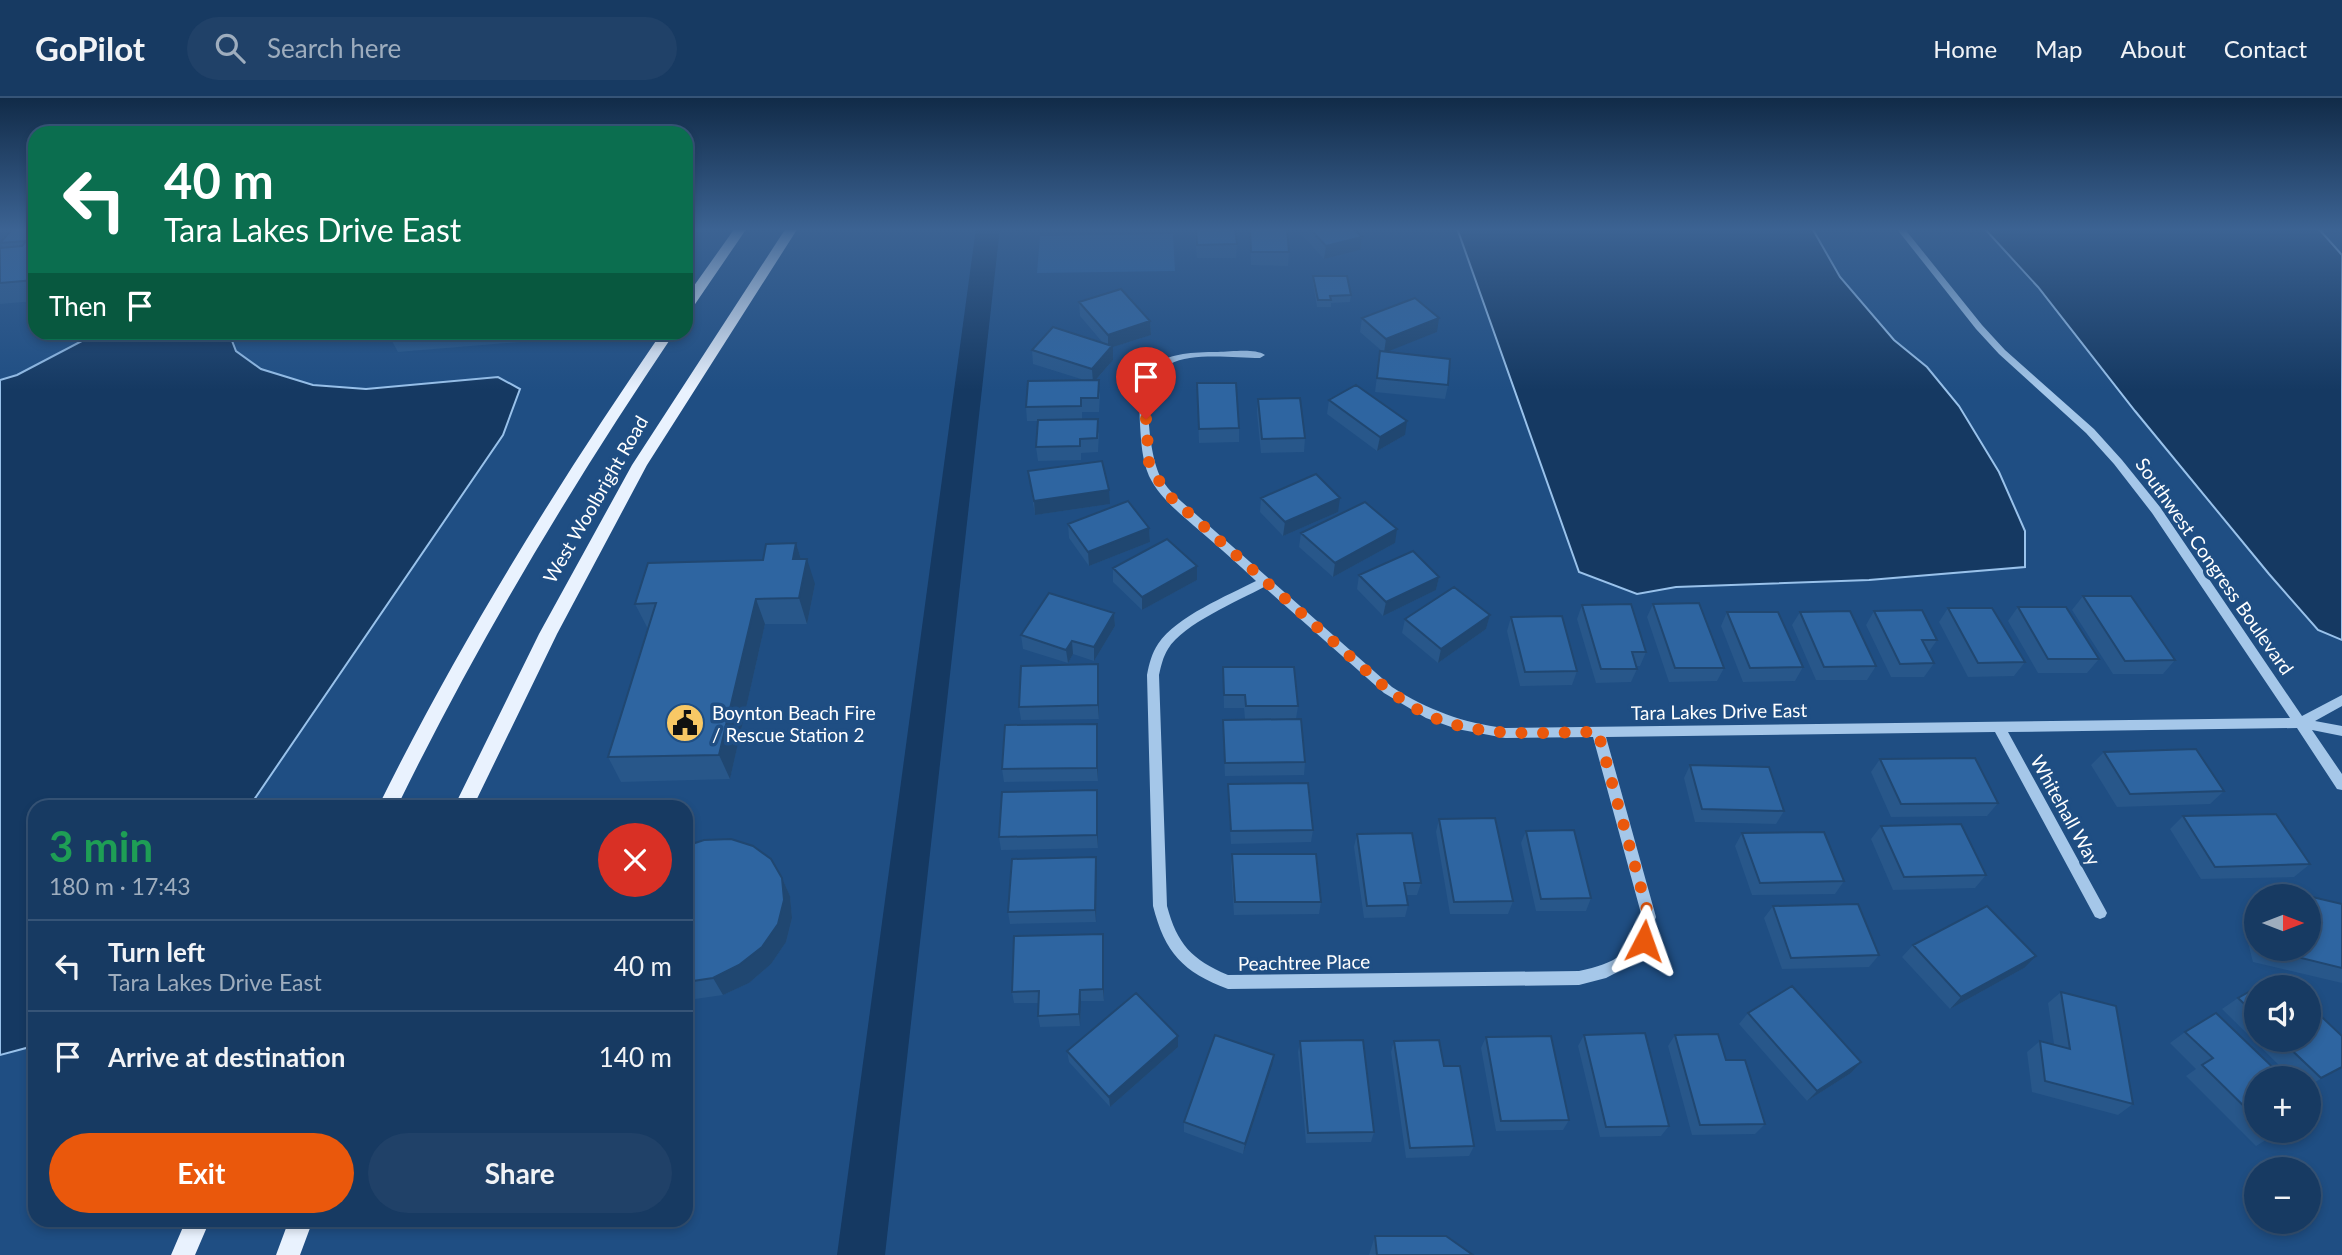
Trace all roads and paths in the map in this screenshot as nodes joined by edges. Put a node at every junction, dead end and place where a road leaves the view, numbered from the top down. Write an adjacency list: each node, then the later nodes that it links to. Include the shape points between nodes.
1 (703, 282): 4 (main road)
2 (758, 282): 15 (main road, West Woolbright Road, via 634,476 548,634)
3 (1944, 282): 9 (street, Southwest Congress Boulevard, via 2002,352 2118,462 2156,510)
4 (693, 297)
5 (664, 340): 14 (main road, West Woolbright Road, via 504,587)
6 (1260, 355): 7 (street, Tara Lakes Drive East, via 1172,359 1158,368 1146,392 1147,447 1156,478 1178,505)
7 (1265, 581): 12 (street, Tara Lakes Drive East, via 1388,690 1429,716 1492,732); 12 (street, Peachtree Place, via 1167,641 1156,658 1153,675 1160,906 1165,931 1179,953 1201,971 1228,982 1579,978 1607,973 1629,960 1644,941 1649,917)
8 (2342, 700): 9 (street, Tara Lakes Drive East)
9 (2300, 723): 10 (street, Tara Lakes Drive East); 11 (street, Tara Lakes Drive East); 13 (street, Southwest Congress Boulevard)
10 (1998, 726): 12 (street, Tara Lakes Drive East); 16 (street, Whitehall Way)
11 (2342, 731)
12 (1598, 732)
13 (2342, 785)
14 (391, 800)
15 (466, 800)
16 (2100, 913)
17 (195, 1227): 19 (main road)
18 (298, 1227): 20 (main road)
19 (183, 1255)
20 (288, 1255)

